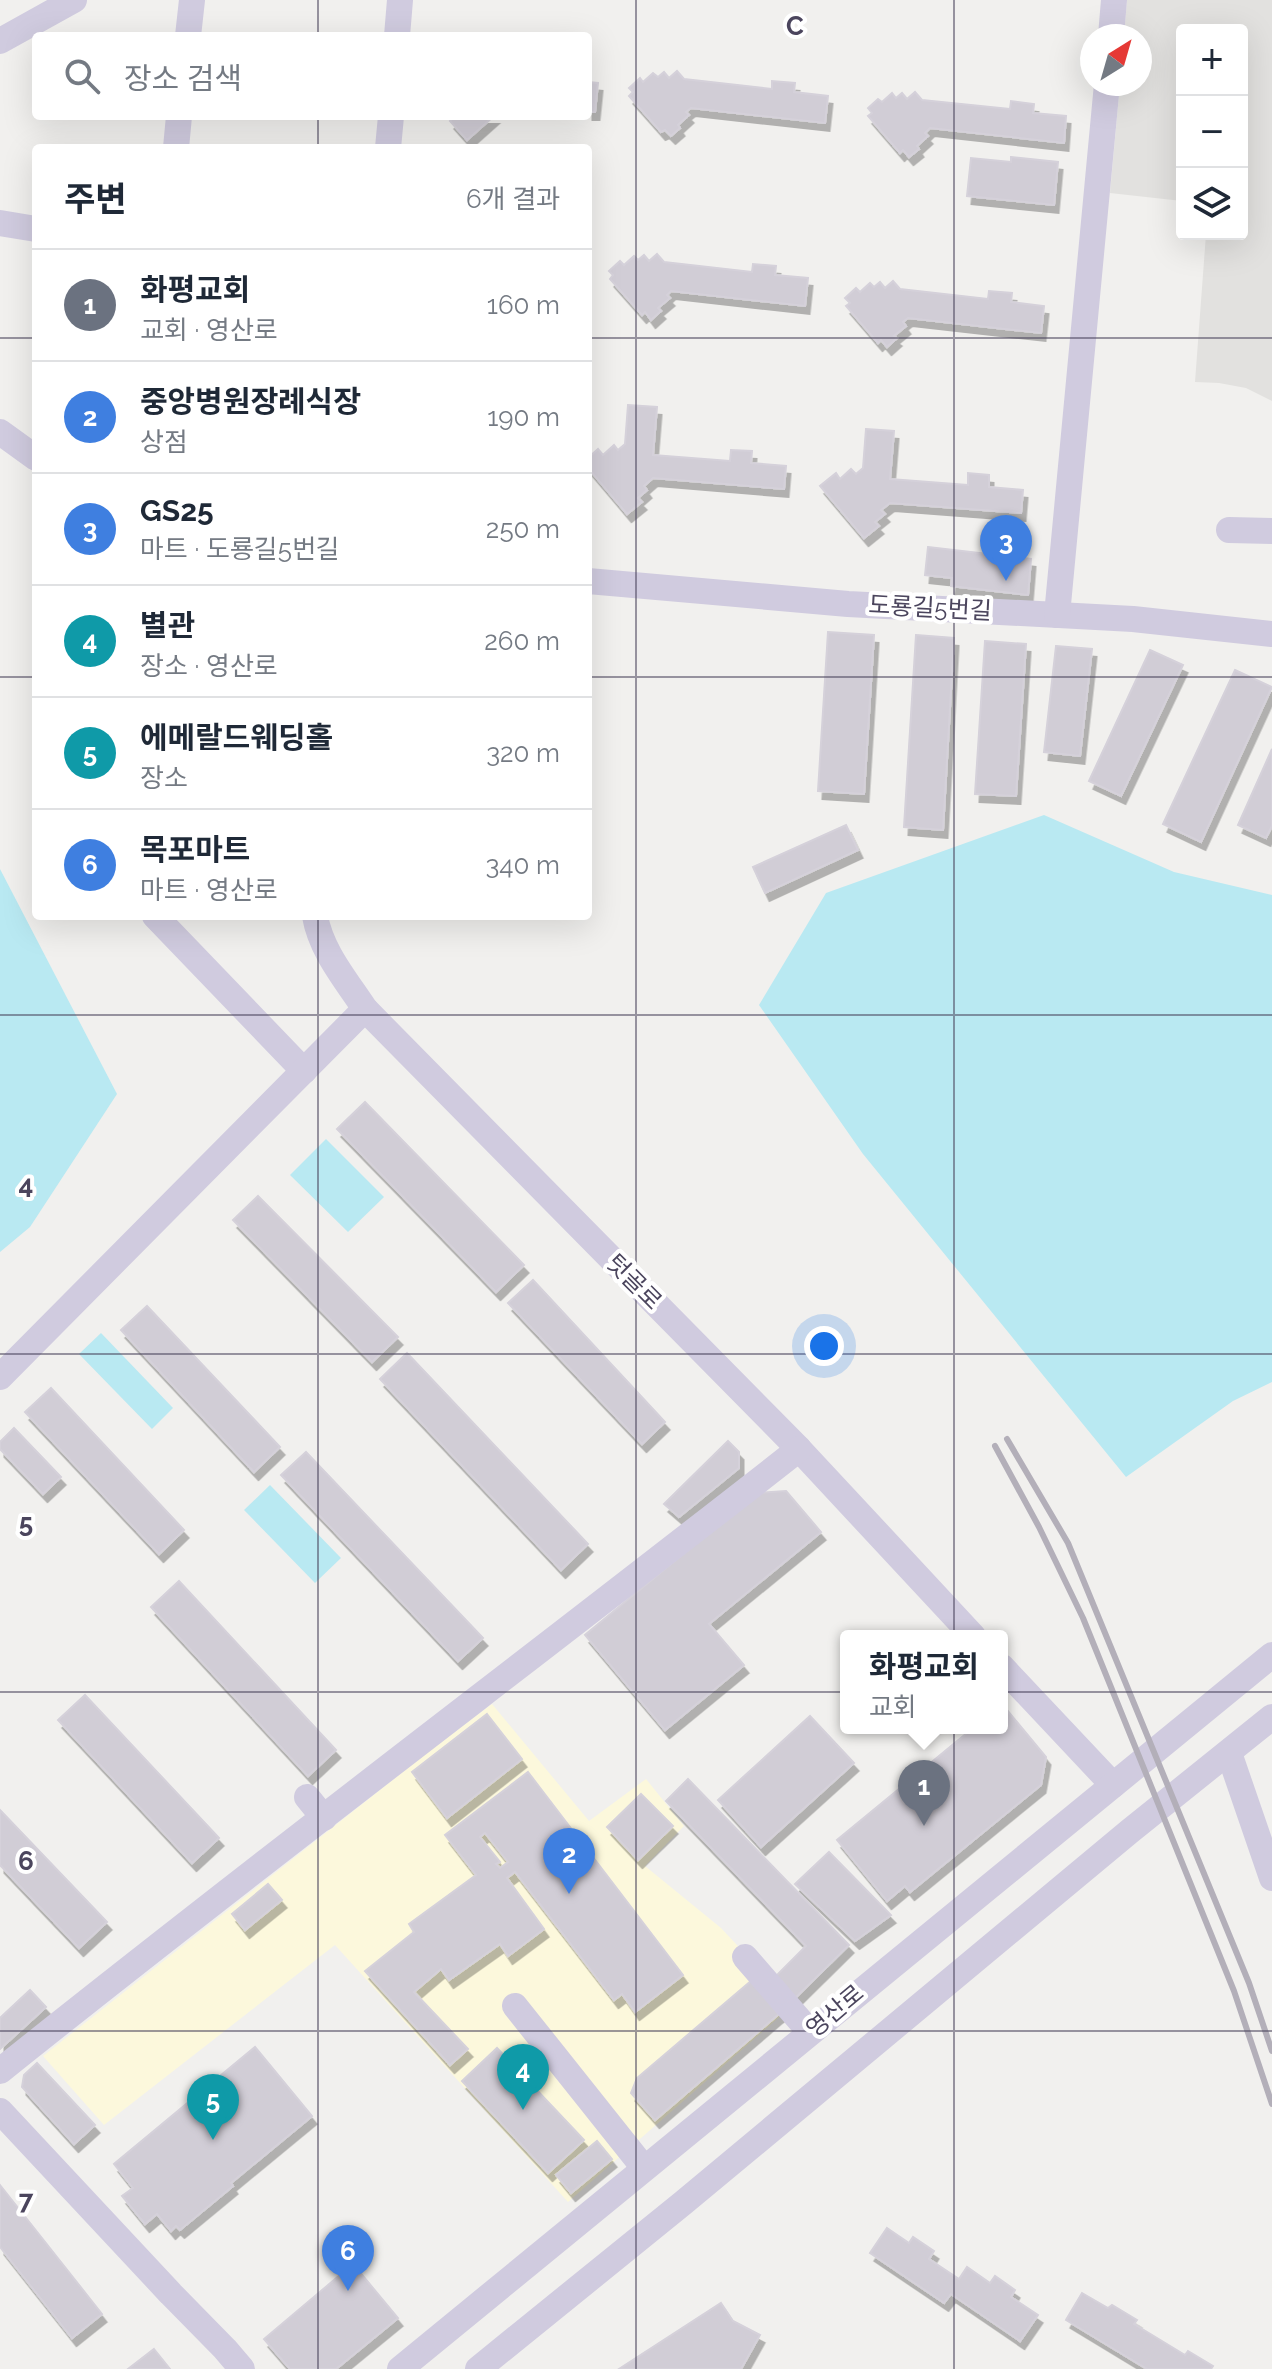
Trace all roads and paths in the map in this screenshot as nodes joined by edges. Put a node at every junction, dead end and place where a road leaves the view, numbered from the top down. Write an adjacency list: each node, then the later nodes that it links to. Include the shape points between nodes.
1 (74, 0): 8 (street)
2 (192, 0): 6 (street)
3 (400, 0): 7 (street)
4 (1114, 0): 5 (street)
5 (1112, 24)
6 (188, 32)
7 (397, 32)
8 (0, 41)
9 (1106, 96): 21 (street)
10 (179, 120): 12 (street)
11 (391, 120): 13 (street)
12 (176, 144)
13 (388, 144)
14 (0, 223): 15 (street)
15 (32, 228)
16 (0, 432): 17 (street)
17 (32, 455)
18 (1229, 530): 19 (street)
19 (1272, 531)
20 (592, 581): 21 (street, 도룡길5번길, via 848,604)
21 (1057, 615): 22 (street, 도룡길5번길)
22 (1272, 634)
23 (159, 920): 26 (street)
24 (316, 920): 25 (street, 텃골로, via 326,950)
25 (365, 1009): 26 (street); 28 (street, 텃골로)
26 (304, 1071): 27 (street)
27 (0, 1377)
28 (799, 1449): 29 (street, 텃골로); 36 (street)
29 (967, 1630)
30 (1272, 1655): 34 (street, 영산로)
31 (1008, 1673): 34 (street)
32 (1272, 1717): 33 (street)
33 (1229, 1753): 37 (street); 46 (street)
34 (1113, 1785): 40 (street, 영산로)
35 (307, 1797): 36 (street)
36 (324, 1818): 41 (street)
37 (1272, 1878)
38 (745, 1957): 40 (street)
39 (515, 2006): 43 (street)
40 (810, 2032): 43 (street, 영산로)
41 (0, 2071)
42 (0, 2111): 44 (street)
43 (644, 2168): 45 (street, 영산로)
44 (242, 2369)
45 (400, 2369)
46 (478, 2369)

